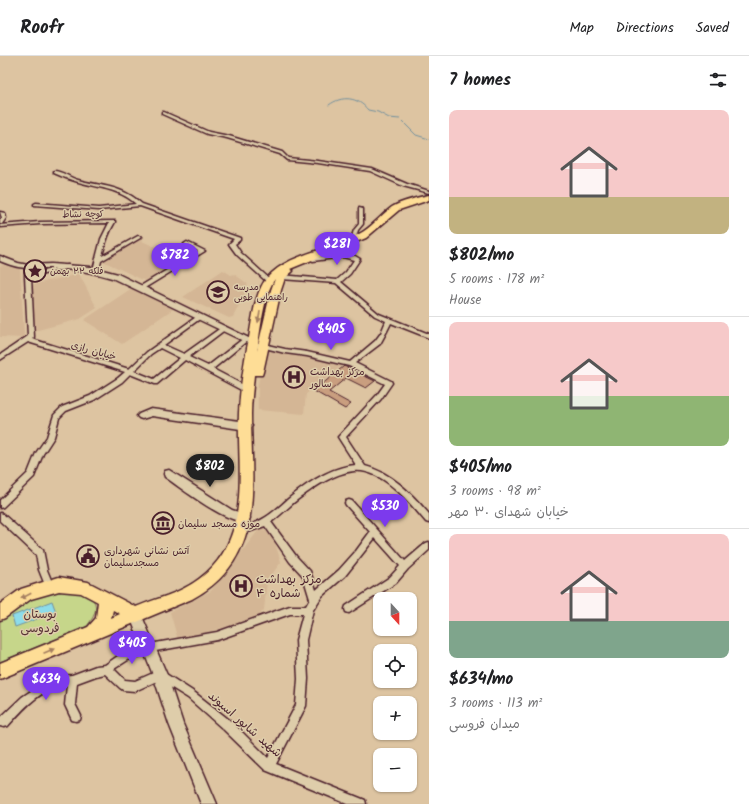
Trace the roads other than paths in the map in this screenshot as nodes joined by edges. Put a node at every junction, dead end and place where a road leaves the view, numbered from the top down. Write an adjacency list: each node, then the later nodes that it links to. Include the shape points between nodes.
1 (163, 113): 3 (street, via 208,133 281,153 287,159 371,170)
2 (56, 172): 7 (street, via 67,179 125,193)
3 (429, 192)
4 (429, 197): 13 (main road, via 396,208 372,230)
5 (429, 202): 17 (main road, via 404,212 363,241)
6 (36, 204): 7 (street, via 99,209)
7 (140, 205): 24 (street, via 238,239 232,244)
8 (361, 209): 13 (street, via 361,224)
9 (0, 212): 10 (street, via 4,218)
10 (0, 223)
11 (0, 226): 16 (street, کوچه نشاط, via 113,222 106,230)
12 (140, 237): 16 (street)
13 (353, 240): 17 (main road)
14 (187, 244): 25 (street, via 202,251)
15 (0, 258): 18 (street)
16 (100, 260): 20 (street, کوچه نشاط)
17 (309, 260): 22 (main road, via 289,270); 23 (street, via 353,255 357,259); 24 (main road, via 284,268)
18 (28, 267): 19 (street); 21 (street)
19 (68, 267): 20 (street); 21 (street)
20 (96, 270): 25 (street)
21 (28, 276): 31 (street, via 31,337)
22 (282, 277): 23 (street); 26 (main road)
23 (338, 282): 28 (street, via 377,315)
24 (267, 285): 26 (main road); 32 (main road, one-way to 32)
25 (141, 288): 27 (street)
26 (276, 290): 32 (main road)
27 (199, 317): 29 (street); 33 (street)
28 (389, 320): 30 (street); 36 (street, via 376,345 358,356)
29 (224, 328): 32 (street); 34 (street)
30 (429, 336)
31 (27, 339): 35 (street); 38 (street, خیابان رازی)
32 (254, 343): 36 (street); 37 (street); 39 (main road); 41 (main road, via 252,416)
33 (160, 345): 34 (street); 38 (street, via 149,352)
34 (185, 357): 37 (street); 38 (street, خیابان رازی, via 155,382)
35 (0, 358)
36 (351, 364): 42 (street, via 389,383 342,437)
37 (210, 369): 39 (street)
38 (132, 370): 45 (street, via 92,398 64,409 56,417 50,437 31,475)
39 (247, 390): 41 (main road)
40 (142, 416): 41 (street, via 151,412)
41 (247, 426): 47 (main road, via 248,466)
42 (362, 468): 48 (street, via 392,482); 49 (street, via 346,470 327,477)
43 (168, 474): 47 (street, via 230,514)
44 (349, 502): 51 (street)
45 (0, 505)
46 (0, 516): 54 (street, via 40,553)
47 (244, 518): 50 (main road)
48 (429, 520)
49 (266, 521): 50 (street); 56 (street, via 307,574)
50 (240, 532): 60 (main road, via 233,551 214,576 188,595)
51 (375, 532): 53 (street); 56 (street, via 346,568)
52 (429, 545): 53 (street)
53 (405, 566): 57 (street, via 393,580)
54 (50, 587): 55 (main road, via 58,584 83,587); 59 (main road, one-way to 59, via 26,594)
55 (105, 598): 60 (main road); 61 (main road, via 103,622)
56 (314, 598): 58 (street)
57 (349, 609)
58 (309, 610): 62 (street, via 290,610 217,636); 69 (street, via 301,640 304,679 301,706)
59 (0, 613)
60 (135, 614): 61 (main road); 62 (street)
61 (93, 632): 64 (main road, one-way to 61)
62 (150, 648): 63 (street, via 125,656); 65 (street)
63 (107, 669): 65 (street, via 123,685 135,686); 66 (street)
64 (0, 671)
65 (160, 676): 69 (street, شهید شاپور اسیوند, via 192,695); 70 (street, via 176,724)
66 (72, 680): 67 (street, via 70,705); 68 (street, via 48,686 27,699)
67 (76, 716)
68 (4, 722)
69 (269, 766): 71 (street, شهید شاپور اسیوند)
70 (209, 804)
71 (360, 804)

